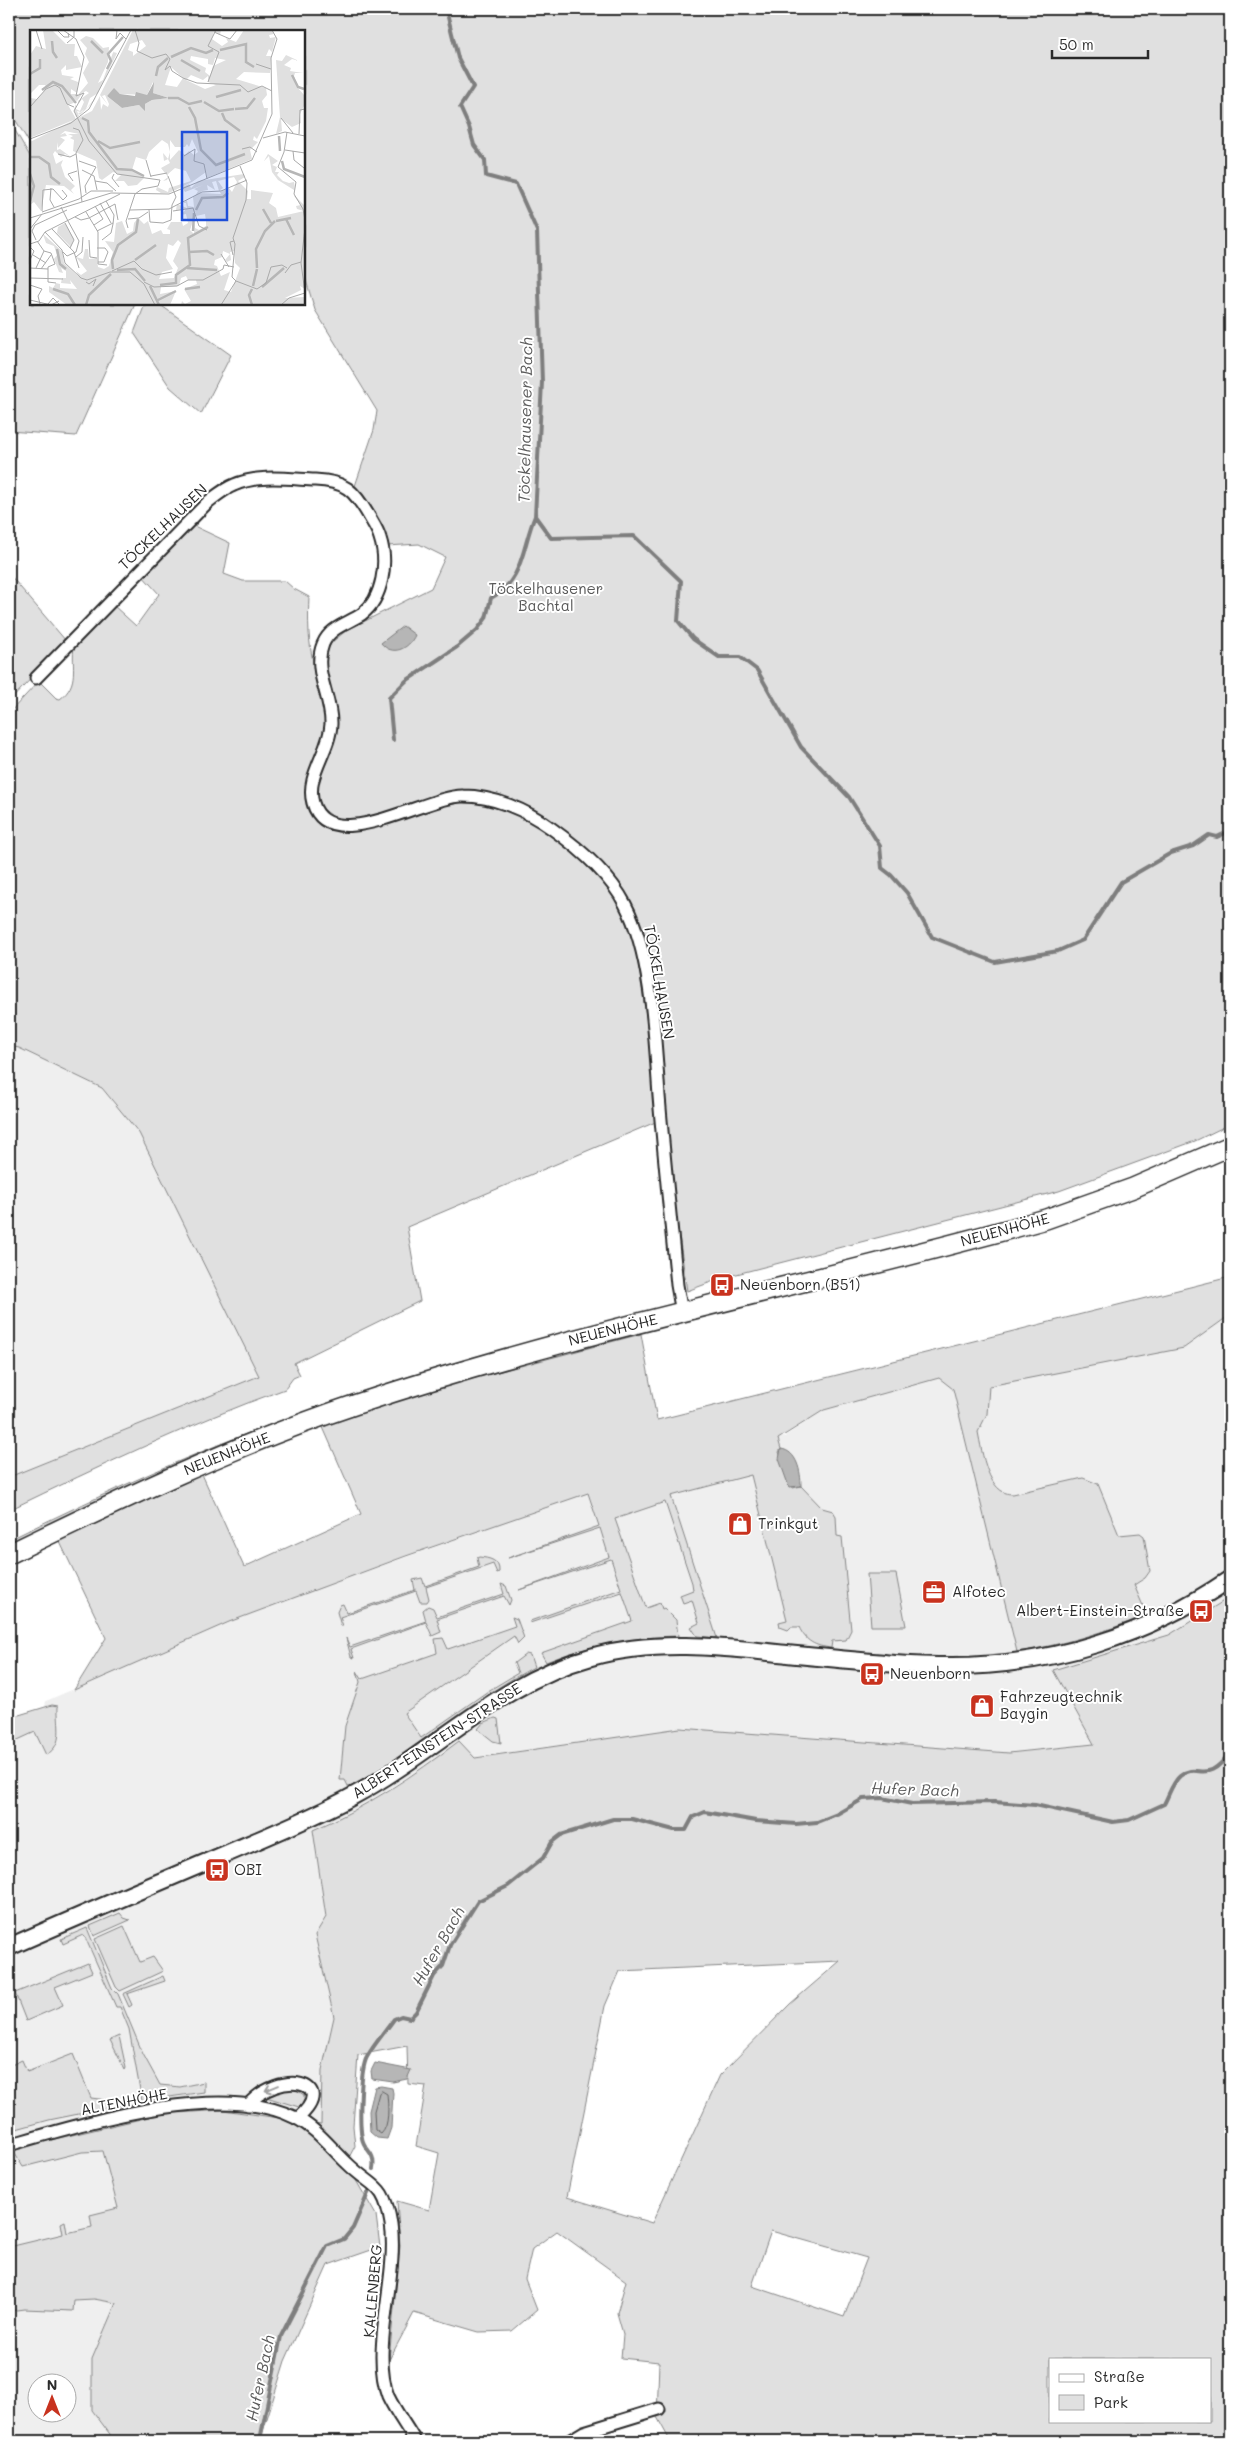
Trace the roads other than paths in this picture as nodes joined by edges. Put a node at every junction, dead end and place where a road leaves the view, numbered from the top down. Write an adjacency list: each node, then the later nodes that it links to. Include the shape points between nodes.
1 (36, 678): 3 (street, TÖCKELHAUSEN, via 208,502 229,487 256,479 292,479 333,481 349,488 380,536 383,567 379,588 366,610 332,631 322,648 319,665 330,704 331,728 312,783 316,809 331,822 354,826 384,820 451,796 472,796 500,802 550,827 593,863 619,892 634,923 649,997)
2 (1230, 1146): 3 (main road, NEUENHÖHE, via 1132,1188 1046,1219)
3 (682, 1313): 4 (main road, NEUENHÖHE, via 485,1364 345,1408 182,1472)
4 (9, 1554)
5 (1230, 1578): 6 (street, ALBERT-EINSTEIN-STRASSE, via 1186,1606 1127,1634 1070,1652 1023,1661 926,1666 728,1648 663,1646 617,1651 575,1661 543,1673 501,1696 392,1773 338,1804)
6 (9, 1947)
7 (248, 2105): 8 (street, ALTENHÖHE, via 275,2110); 8 (street, one-way to 7, via 311,2103 309,2088 301,2083 288,2083 263,2091); 10 (street, ALTENHÖHE, via 195,2105 146,2111)
8 (297, 2119): 9 (street, ALTENHÖHE)
9 (319, 2136): 12 (street, KALLENBERG, via 385,2196 393,2248 383,2375 388,2396)
10 (9, 2145)
11 (659, 2409): 13 (street, via 584,2432)
12 (415, 2441)
13 (569, 2441)

